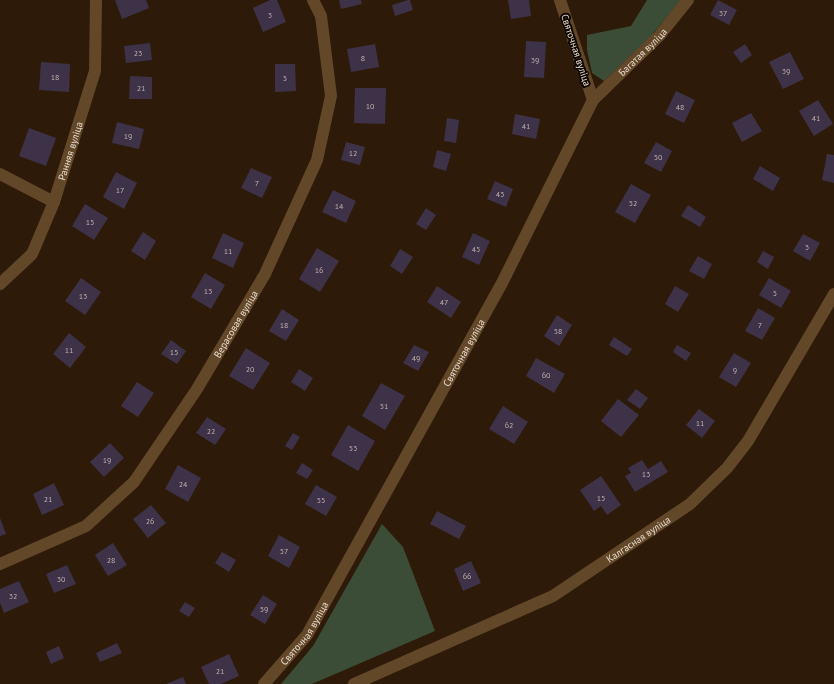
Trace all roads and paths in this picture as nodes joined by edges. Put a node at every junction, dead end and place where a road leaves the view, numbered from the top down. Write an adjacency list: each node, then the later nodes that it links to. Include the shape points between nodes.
1 (96, 0): 7 (street, Ранняя вуліца, via 96,70)
2 (313, 0): 10 (street, Верасовая вуліца, via 321,16 331,96 317,160 265,274 197,389 134,482 86,526)
3 (560, 0): 5 (street, Святочная вуліца)
4 (688, 0): 5 (street, Багатая вуліца, via 660,36)
5 (593, 100): 11 (street, Святочная вуліца, via 502,283 307,635)
6 (0, 174): 7 (street)
7 (54, 202): 8 (street, Ранняя вуліца, via 32,254)
8 (0, 284)
9 (834, 294): 12 (street, Калгасная вуліца, via 748,441 727,468 690,504 553,596)
10 (0, 564)
11 (264, 684)
12 (354, 684)

